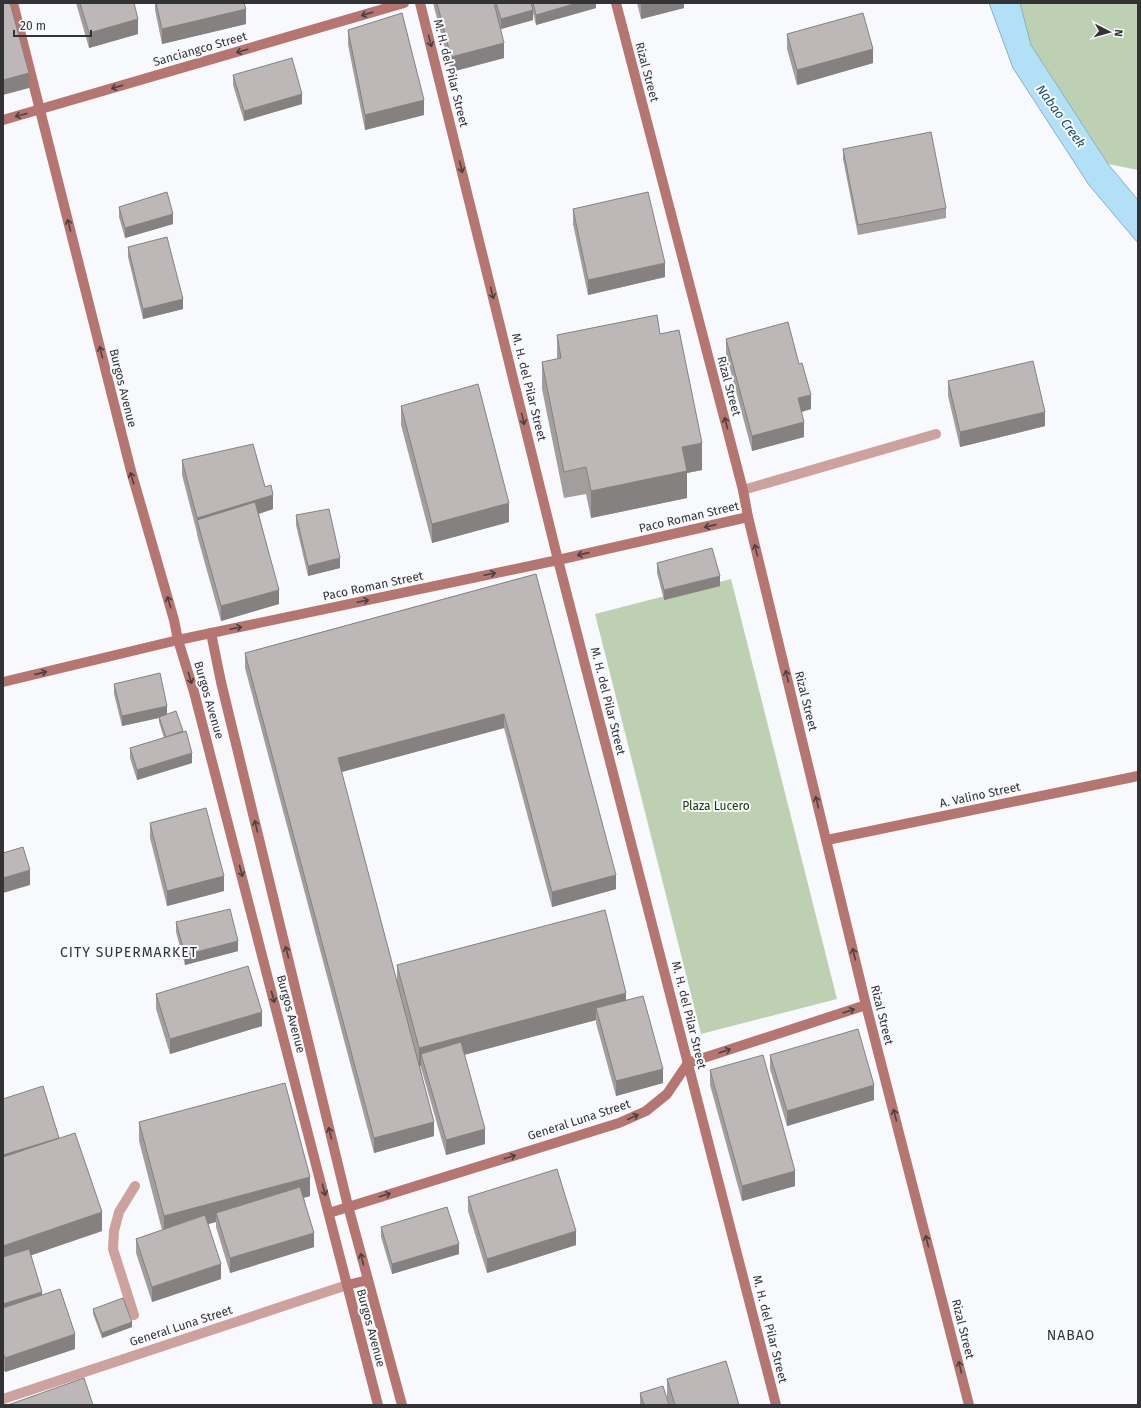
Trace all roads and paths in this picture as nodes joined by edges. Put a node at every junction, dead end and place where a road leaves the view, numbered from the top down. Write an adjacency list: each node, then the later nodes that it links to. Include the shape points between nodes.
1 (13, 3): 5 (street, Burgos Avenue)
2 (404, 3): 5 (street, Sanciangco Street, one-way to 5)
3 (420, 3): 10 (street, M. H. del Pilar Street, one-way to 10)
4 (616, 3): 8 (street, Rizal Street, one-way to 4)
5 (40, 110): 6 (street, Sanciangco Street, one-way to 6); 12 (street, Burgos Avenue, one-way to 5, via 131,471)
6 (3, 120)
7 (936, 434): 8 (street)
8 (743, 490): 9 (street, Rizal Street)
9 (748, 517): 10 (street, Paco Roman Street, one-way to 10); 15 (street, Rizal Street, one-way to 9)
10 (558, 560): 11 (street, Paco Roman Street, one-way to 10); 17 (street, M. H. del Pilar Street)
11 (211, 633): 12 (street, Paco Roman Street); 19 (street, Burgos Avenue, one-way to 11)
12 (178, 640): 13 (street, Paco Roman Street, one-way to 12); 20 (street, Burgos Avenue, one-way to 20, via 194,692)
13 (3, 682)
14 (1138, 776): 15 (street, A. Valino Street)
15 (827, 840): 16 (street, Rizal Street, one-way to 15)
16 (866, 1005): 17 (street, one-way to 16); 28 (street, Rizal Street, one-way to 16)
17 (688, 1063): 19 (street, General Luna Street, one-way to 17, via 619,1123 646,1111 667,1094); 27 (street, M. H. del Pilar Street)
18 (135, 1186): 23 (street, via 119,1212 113,1249)
19 (348, 1206): 20 (street, General Luna Street); 21 (street, Burgos Avenue, one-way to 19)
20 (330, 1212): 22 (street, Burgos Avenue)
21 (368, 1280): 22 (street, General Luna Street); 26 (street, Burgos Avenue)
22 (347, 1285): 24 (street, General Luna Street); 25 (street, Burgos Avenue)
23 (134, 1315)
24 (3, 1399)
25 (378, 1405)
26 (402, 1405)
27 (776, 1405)
28 (969, 1405)

